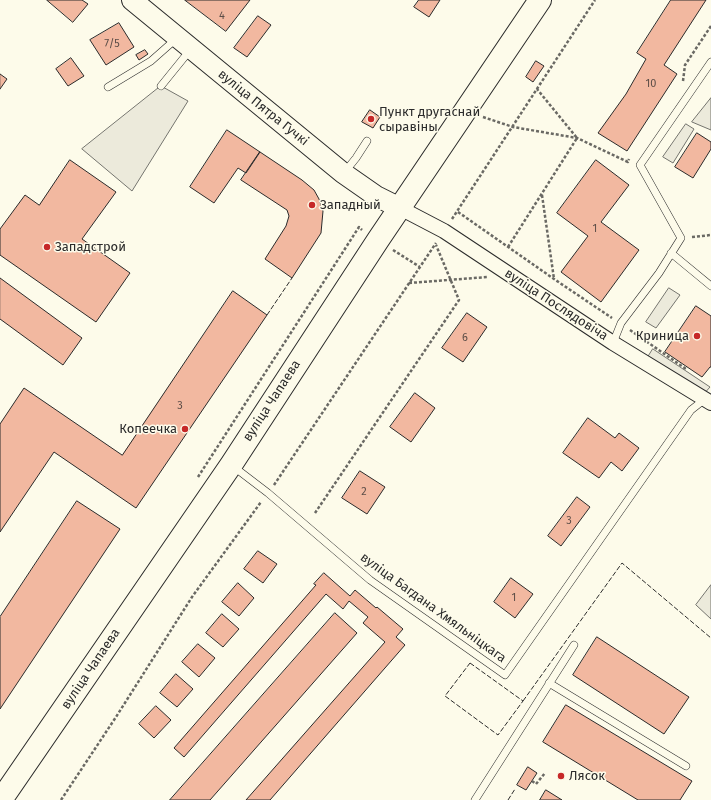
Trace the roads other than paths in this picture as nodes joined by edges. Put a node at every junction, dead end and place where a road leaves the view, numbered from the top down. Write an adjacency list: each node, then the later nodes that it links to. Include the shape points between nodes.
1 (132, 0): 3 (street, вуліца Пятра Гучкі)
2 (540, 0): 9 (main road, вуліца Чапаева)
3 (184, 44): 5 (lane); 6 (lane); 8 (street, вуліца Пятра Гучкі)
4 (711, 62): 10 (lane, via 640,165 681,238)
5 (161, 86)
6 (108, 87)
7 (367, 141): 8 (lane)
8 (343, 173): 9 (street, вуліца Пятра Гучкі, via 376,196)
9 (400, 208): 12 (street, вуліца Послядовіча, via 444,231); 14 (main road, вуліца Чапаева)
10 (671, 253): 11 (lane); 12 (lane, via 621,323)
11 (711, 286)
12 (613, 343): 13 (street, вуліца Послядовіча)
13 (708, 401): 14 (lane, вуліца Багдана Хмяльніцкага, via 691,410 505,675 370,580 268,493)
14 (231, 465): 18 (main road, вуліца Чапаева)
15 (574, 645): 16 (lane)
16 (549, 683): 17 (lane); 19 (lane)
17 (686, 766)
18 (1, 800)
19 (475, 800)

